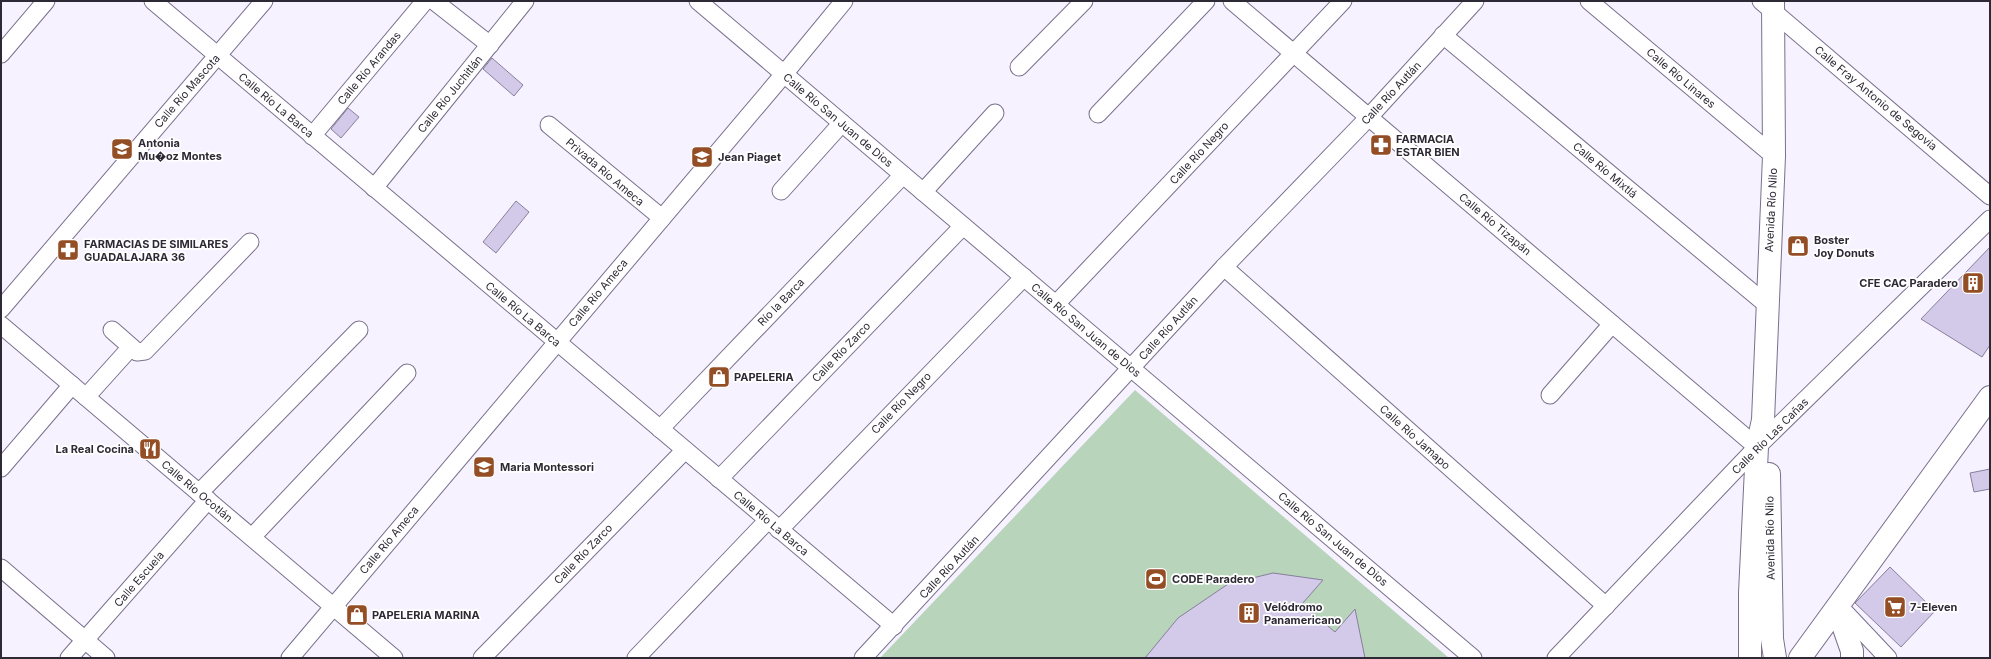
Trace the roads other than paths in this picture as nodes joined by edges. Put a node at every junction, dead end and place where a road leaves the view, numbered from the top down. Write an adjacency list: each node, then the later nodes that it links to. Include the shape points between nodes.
1 (46, 1): 19 (street)
2 (153, 1): 20 (street, Calle Río La Barca)
3 (264, 1): 20 (street, Calle Río Mascota)
4 (425, 1): 28 (street, Calle Río Arandas)
5 (434, 1): 17 (street)
6 (525, 1): 17 (street, Calle Río Juchitlán)
7 (699, 1): 22 (street, Calle Río San Juan de Dios)
8 (844, 1): 22 (street, Calle Río Ameca)
9 (1084, 1): 21 (street)
10 (1206, 1): 24 (street)
11 (1232, 1): 18 (street, Calle Río Tizapán)
12 (1343, 1): 18 (street, Calle Río Negro)
13 (1475, 1): 16 (street, Calle Río Autlán)
14 (1589, 1): 29 (street, Calle Río Linares)
15 (1769, 4): 29 (street, Avenida Río Nilo); 34 (street, Calle Fray Antonio de Segovia)
16 (1443, 35): 25 (street, Calle Río Autlán); 42 (street, Calle Río Mixtlá)
17 (490, 45): 31 (street, Calle Río Juchitlán)
18 (1293, 53): 25 (street, Calle Río Tizapán); 41 (street, Calle Río Negro)
19 (1, 54)
20 (218, 56): 28 (street, Calle Río La Barca); 43 (street, Calle Río Mascota)
21 (1019, 67)
22 (784, 74): 26 (street, Calle Río San Juan de Dios); 35 (street, Calle Río Ameca)
23 (995, 112): 33 (street)
24 (1098, 114)
25 (1369, 117): 39 (street, Calle Río Autlán); 44 (street, Calle Río Tizapán)
26 (842, 123): 30 (street, Calle Río San Juan de Dios); 32 (street)
27 (549, 125): 35 (street, Privada Río Ameca)
28 (312, 136): 31 (street, Calle Río La Barca)
29 (1774, 156): 42 (street, Avenida Río Nilo)
30 (903, 174): 33 (street, Calle Río San Juan de Dios); 56 (street, Río la Barca)
31 (374, 188): 48 (street, Calle Río La Barca)
32 (782, 191)
33 (923, 192): 37 (street, Calle Río San Juan de Dios)
34 (1990, 196)
35 (662, 218): 48 (street, Calle Río Ameca)
36 (1990, 219): 57 (street, Calle Río Las Cañas)
37 (963, 226): 40 (street, Calle Río San Juan de Dios); 60 (street, Calle Río Zarco)
38 (250, 242): 49 (street, via 147,349 137,352)
39 (1224, 267): 50 (street, Calle Río Autlán); 65 (street, Calle Río Jamapo)
40 (1024, 277): 41 (street, Calle Río San Juan de Dios); 62 (street, Calle Río Negro)
41 (1056, 304): 50 (street, Calle Río San Juan de Dios)
42 (1766, 304): 57 (street, Avenida Río Nilo)
43 (1, 309)
44 (1612, 324): 53 (street); 57 (street, Calle Río Tizapán)
45 (1, 325): 52 (street, Calle Río Ocotlán)
46 (112, 330): 49 (street)
47 (359, 330): 61 (street, Calle Escuela)
48 (557, 342): 56 (street, Calle Río La Barca); 66 (street, Calle Río Ameca)
49 (131, 347): 54 (street)
50 (1131, 368): 68 (street, Calle Río Autlán); 77 (street, Calle Río San Juan de Dios)
51 (406, 373): 63 (street)
52 (72, 385): 54 (street, Calle Río Ocotlán); 59 (street)
53 (1550, 395)
54 (86, 397): 61 (street, Calle Río Ocotlán)
55 (1989, 400): 67 (street)
56 (660, 429): 58 (street, Calle Río La Barca)
57 (1763, 434): 65 (street, Calle Río Las Cañas); 79 (street, Avenida Río Nilo, via 1750,593); 80 (street, Avenida Río Nilo)
58 (685, 450): 60 (street, Calle Río La Barca); 74 (street, Calle Río Zarco)
59 (1, 468)
60 (719, 479): 62 (street, Calle Río La Barca)
61 (203, 497): 63 (street, Calle Río Ocotlán); 69 (street, Calle Escuela)
62 (773, 525): 68 (street, Calle Río La Barca); 75 (street, Calle Río Negro)
63 (252, 538): 66 (street, Calle Río Ocotlán)
64 (1, 568): 69 (street)
65 (1606, 606): 78 (street, Calle Río Las Cañas)
66 (333, 607): 72 (street, Calle Río Ameca); 73 (street, Calle Río Ocotlán)
67 (1837, 607): 81 (street); 82 (street); 83 (street)
68 (894, 626): 76 (street, Calle Río Autlán)
69 (85, 640): 70 (street, Calle Escuela); 71 (street)
70 (69, 658)
71 (106, 658)
72 (290, 658)
73 (394, 658)
74 (482, 658)
75 (636, 658)
76 (863, 658)
77 (1473, 658)
78 (1556, 658)
79 (1750, 658)
80 (1775, 658)
81 (1800, 658)
82 (1852, 658)
83 (1888, 658)

